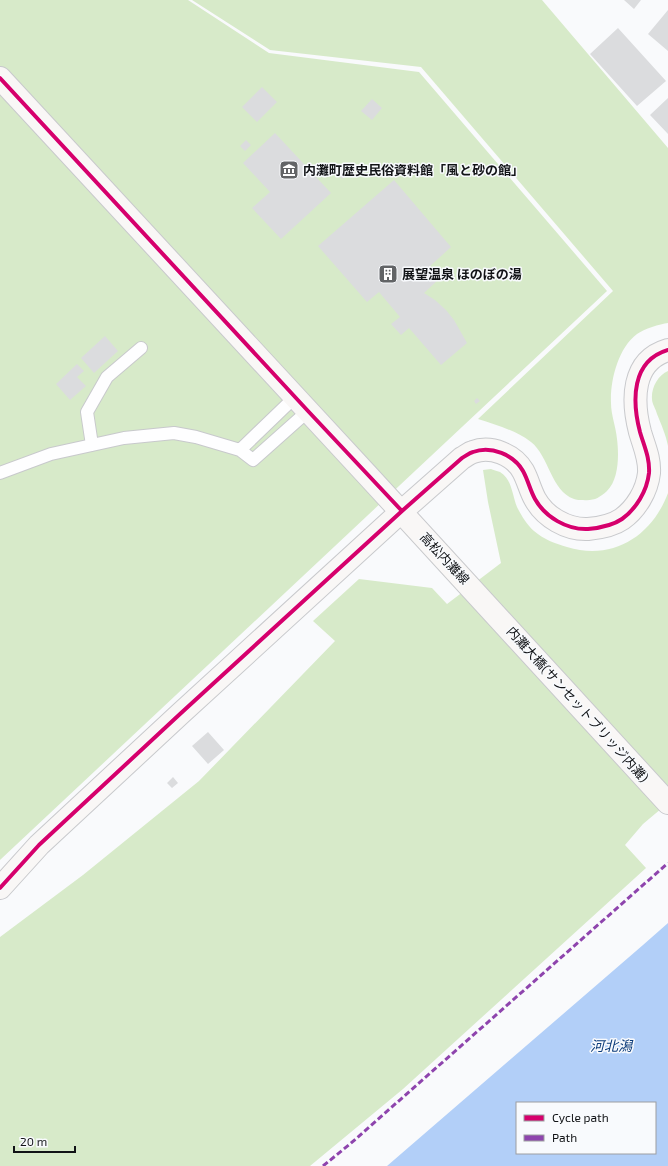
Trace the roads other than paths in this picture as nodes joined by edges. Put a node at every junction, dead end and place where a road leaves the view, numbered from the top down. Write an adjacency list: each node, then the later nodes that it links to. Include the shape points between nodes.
1 (0, 78): 4 (street, 高松内灘線)
2 (142, 348): 5 (lane, via 107,377 87,412)
3 (668, 350): 8 (street, via 653,357 643,368 636,390 635,407 648,455 649,473 638,503 621,520 610,525 583,529 562,524 543,510 535,499 518,463 502,453 483,450 473,451 462,458)
4 (301, 404): 6 (lane); 6 (lane, via 253,460); 8 (street, 高松内灘線)
5 (92, 445): 6 (lane, via 124,438 174,433); 7 (lane, via 51,454)
6 (240, 450)
7 (0, 473)
8 (402, 511): 9 (street, 高松内灘線); 11 (street, via 39,845)
9 (488, 606): 10 (street, 内灘大橋(サンセットブリッジ内灘))
10 (668, 803)
11 (0, 888)

